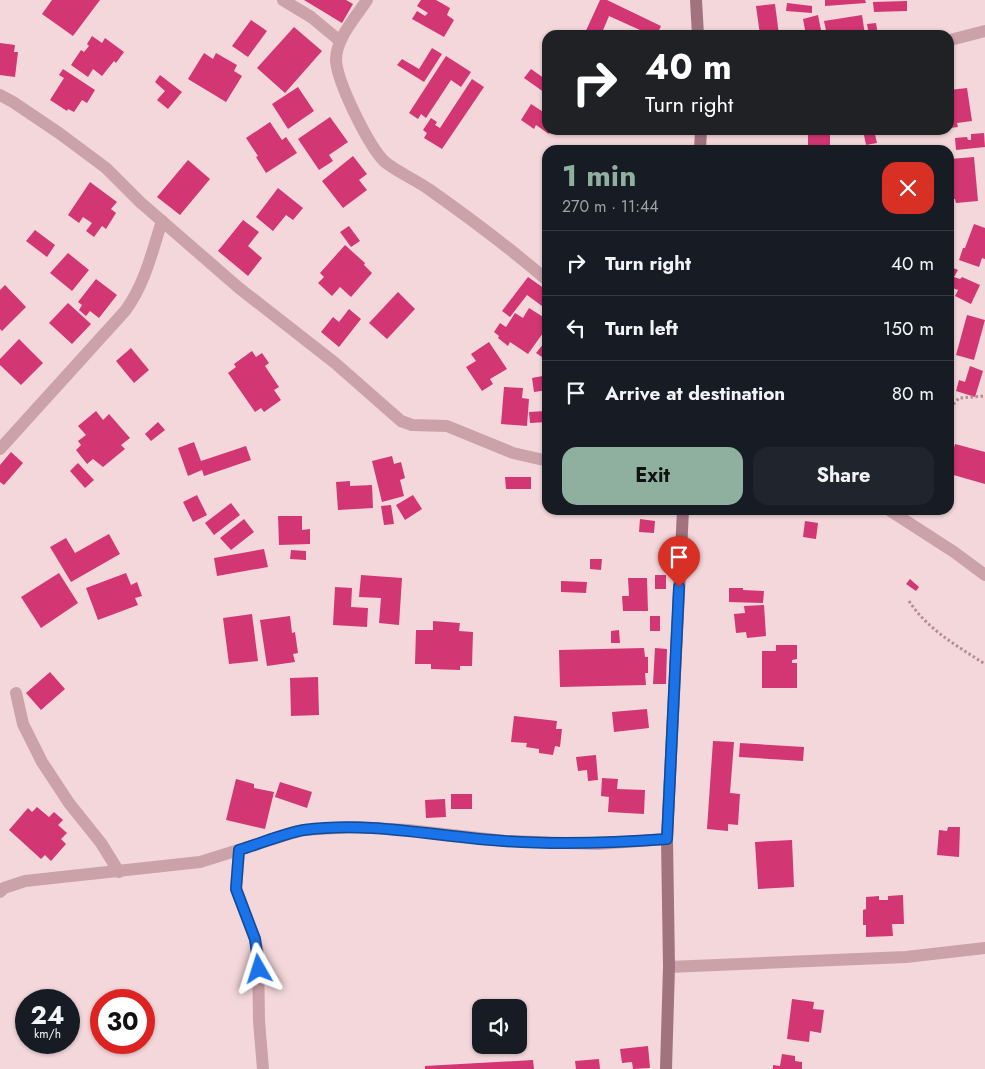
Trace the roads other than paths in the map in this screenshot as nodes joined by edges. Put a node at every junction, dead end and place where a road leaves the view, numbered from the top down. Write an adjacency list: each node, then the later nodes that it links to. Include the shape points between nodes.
1 (283, 0): 7 (street)
2 (367, 0): 7 (street)
3 (696, 0): 4 (street)
4 (698, 30)
5 (985, 31): 6 (street)
6 (954, 39)
7 (340, 40): 10 (street, via 336,60 342,87 374,150)
8 (0, 95): 9 (street, via 106,168)
9 (162, 221): 11 (street, via 134,300); 12 (street, via 401,421 412,425 447,426 513,453)
10 (542, 276)
11 (0, 449)
12 (542, 460)
13 (682, 515): 17 (street)
14 (898, 515): 15 (street)
15 (985, 576)
16 (16, 693): 19 (street, via 23,724 42,762)
17 (667, 839): 18 (street, via 598,844 504,841 355,827 302,830); 22 (street)
18 (239, 850): 19 (street, via 200,862); 23 (street, via 236,889 258,953)
19 (119, 872): 20 (street, via 25,881)
20 (0, 892)
21 (985, 948): 22 (street, via 906,957)
22 (669, 967): 24 (street)
23 (263, 1069)
24 (666, 1069)

